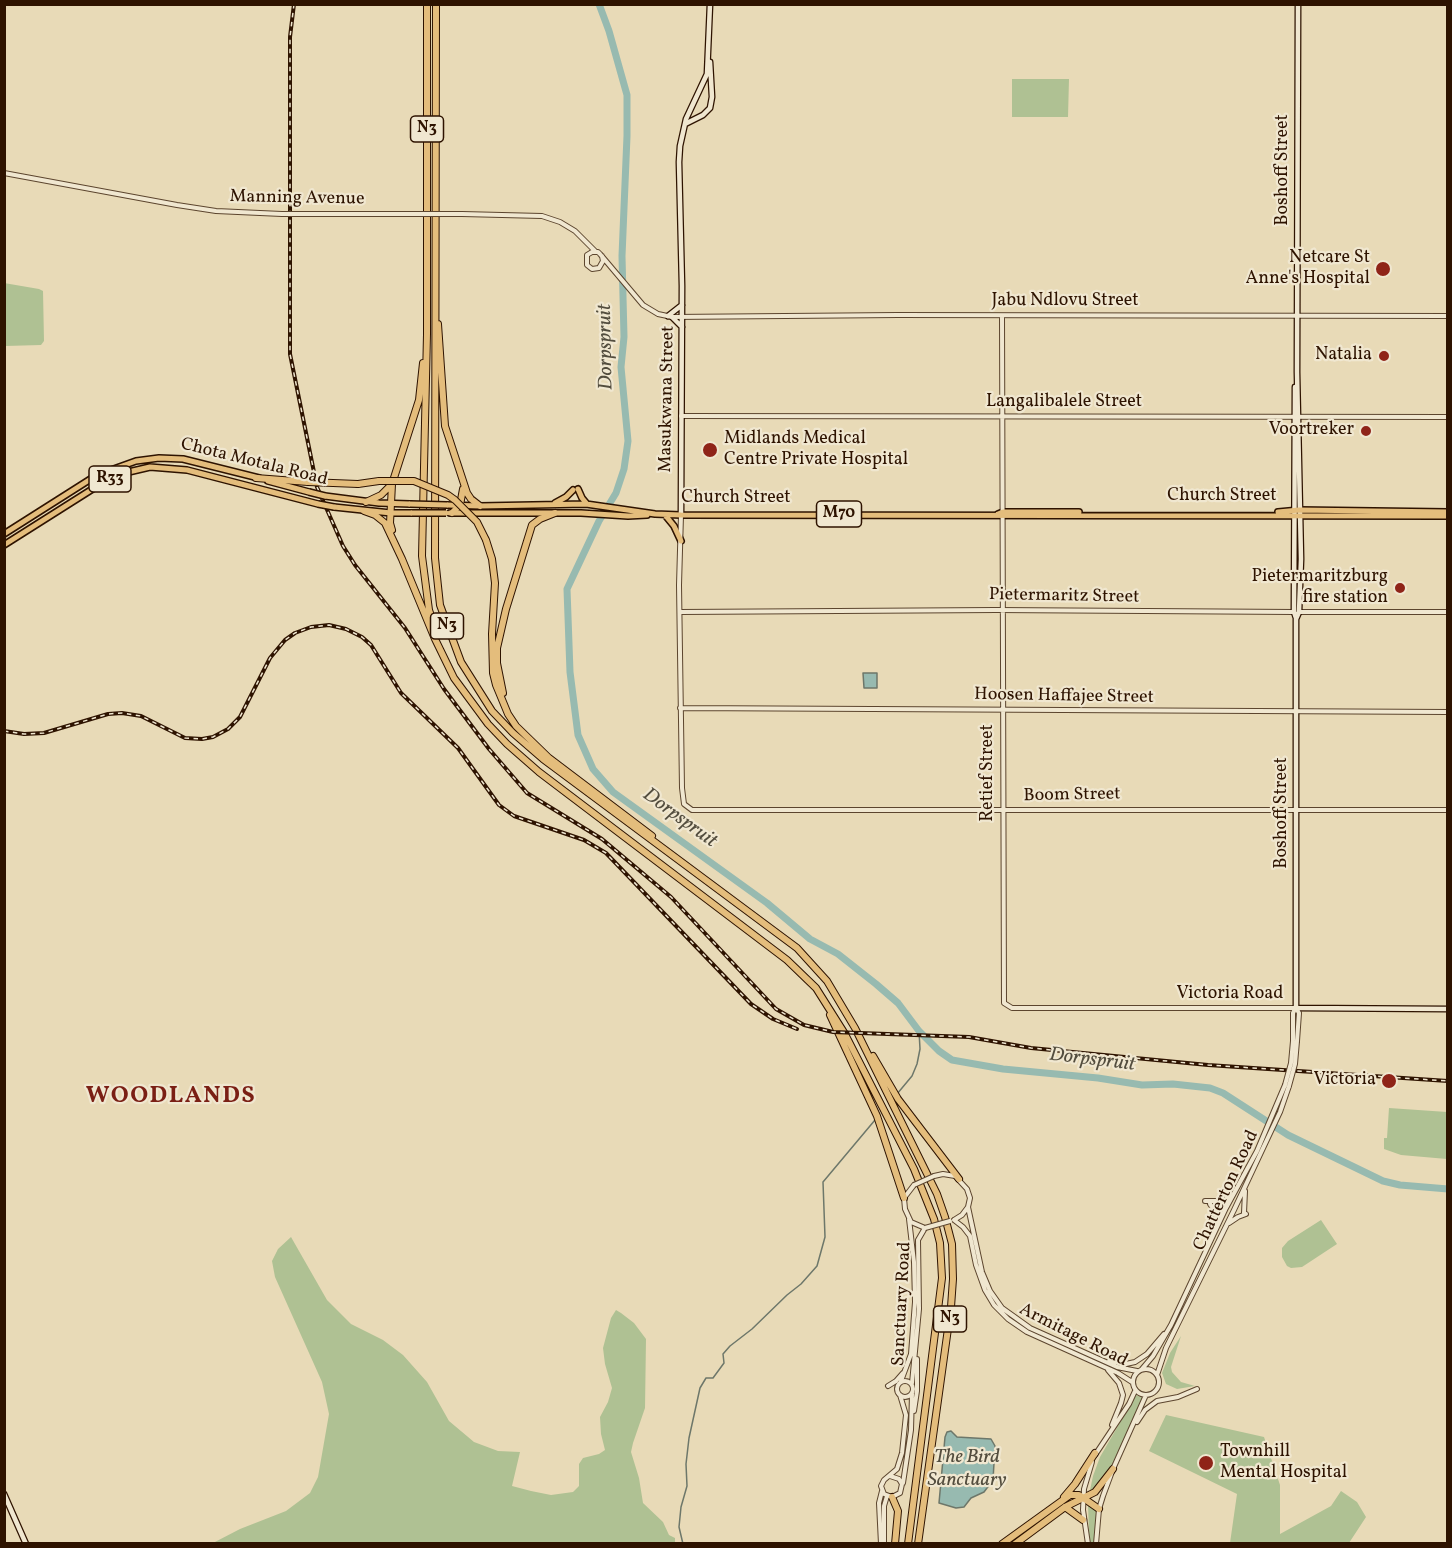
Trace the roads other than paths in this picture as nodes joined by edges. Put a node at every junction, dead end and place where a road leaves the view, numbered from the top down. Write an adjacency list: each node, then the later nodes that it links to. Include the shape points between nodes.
1 (427, 4): 22 (highway, N3)
2 (436, 4): 15 (highway, N3)
3 (710, 4): 5 (main road)
4 (1298, 4): 18 (main road, Boshoff Street)
5 (709, 53): 6 (main road, Masukwana Street, via 705,80); 6 (main road, via 710,108)
6 (685, 124): 14 (main road, Masukwana Street, via 679,162)
7 (4, 173): 8 (street, Manning Avenue, bridge, via 239,213 542,216 568,226)
8 (585, 241): 9 (street, Manning Avenue); 10 (street)
9 (595, 251): 10 (street); 11 (street)
10 (587, 255): 12 (street, via 587,265)
11 (602, 256): 12 (street); 13 (street)
12 (599, 268): 13 (street)
13 (615, 272): 16 (street, via 650,310)
14 (682, 305): 16 (main road); 20 (main road, Masukwana Street)
15 (435, 312): 27 (highway, via 440,333 445,426); 65 (highway, N3, via 435,558 441,605 451,640 477,689 513,733)
16 (670, 316): 20 (street); 21 (main road)
17 (1002, 316): 18 (street, Jabu Ndlovu Street); 20 (street, Jabu Ndlovu Street); 24 (street, Retief Street)
18 (1298, 316): 19 (street, Jabu Ndlovu Street); 25 (main road, Boshoff Street)
19 (1448, 316)
20 (682, 317): 21 (main road, Masukwana Street)
21 (682, 327): 23 (main road, Masukwana Street)
22 (427, 333): 29 (highway, via 419,400); 55 (highway, N3, via 424,584 438,636)
23 (681, 416): 24 (street, Langalibalele Street); 46 (main road, Masukwana Street)
24 (1002, 416): 25 (street, Langalibalele Street); 44 (street, Retief Street)
25 (1297, 417): 26 (street, Langalibalele Street); 40 (main road, Boshoff Street)
26 (1448, 417)
27 (461, 476): 34 (highway); 35 (highway, via 468,496)
28 (256, 478): 30 (main road, Chota Motala Road / R33, bridge); 47 (main road, Chota Motala Road / R33, via 183,459 136,461 97,475); 60 (highway, bridge, via 358,484 414,482 455,500 477,522 492,559 496,685 508,714)
29 (392, 484): 30 (highway); 31 (highway)
30 (366, 502): 31 (main road, Chota Motala Road / R33)
31 (392, 504): 34 (main road, Chota Motala Road / M70, bridge); 37 (highway)
32 (554, 504): 33 (main road, Church Street / M70); 33 (main road, via 575,489); 35 (main road, Church Street / M70)
33 (588, 504): 42 (main road, Church Street / M70)
34 (460, 505): 35 (main road, Chota Motala Road / M70); 38 (highway)
35 (480, 506)
36 (364, 511): 37 (main road, Chota Motala Road / R33); 49 (main road, Chota Motala Road / R33, bridge, via 318,504 187,470 150,467 102,483); 50 (highway, via 385,524)
37 (391, 513): 38 (main road, Chota Motala Road / R33, bridge); 50 (highway, via 390,526)
38 (449, 513): 41 (main road, Chota Motala Road / M70)
39 (555, 513): 41 (main road, Church Street / M70); 42 (main road, Church Street / M70); 60 (highway, via 535,522 529,531 497,648 504,696)
40 (1296, 513): 44 (main road, Church Street / M70); 45 (main road, Church Street / M70); 53 (main road, Boshoff Street, via 1301,578)
41 (471, 514)
42 (655, 514): 43 (main road, Church Street / M70)
43 (664, 514): 46 (main road, Church Street / M70); 48 (main road)
44 (1001, 514): 46 (main road, Church Street / M70); 51 (street, Retief Street)
45 (1448, 514)
46 (681, 515): 48 (street, Masukwana Street)
47 (4, 534)
48 (681, 541): 52 (street, Masukwana Street)
49 (4, 544)
50 (399, 550): 55 (highway, via 435,639)
51 (1002, 610): 52 (street, Pietermaritz Street); 53 (street, Pietermaritz Street); 57 (street, Retief Street)
52 (680, 612): 56 (street, Masukwana Street)
53 (1296, 612): 54 (street, Pietermaritz Street); 58 (main road, Boshoff Street)
54 (1448, 612)
55 (473, 706): 66 (highway, N3, via 507,744 539,771)
56 (680, 708): 57 (street, Hoosen Haffajee Street); 63 (street, Masukwana Street, via 683,800 686,807)
57 (1002, 709): 58 (street, Hoosen Haffajee Street); 64 (street, Retief Street)
58 (1296, 712): 59 (street, Hoosen Haffajee Street); 61 (main road, Boshoff Street)
59 (1448, 712)
60 (533, 742): 65 (highway, via 646,830)
61 (1296, 810): 62 (street, Boom Street); 64 (street, Boom Street); 69 (main road, Boshoff Street)
62 (1448, 810)
63 (696, 811): 64 (street, Boom Street)
64 (1002, 811): 67 (street, Retief Street, via 1002,999)
65 (662, 848): 70 (highway, N3, via 797,948 827,981)
66 (787, 960): 75 (highway, via 826,1009 878,1118); 116 (highway, N3, via 816,988 828,1006 914,1169 940,1243 942,1278)
67 (1012, 1008): 69 (street, Victoria Road)
68 (1448, 1009): 69 (main road, Victoria Road)
69 (1296, 1011): 71 (street, Chatterton Road, bridge, via 1295,1064)
70 (894, 1099): 72 (highway); 117 (highway, N3, via 937,1194 952,1244 951,1307)
71 (1266, 1135): 73 (street, Chatterton Road); 74 (street, Chatterton Road)
72 (959, 1179): 75 (street, bridge, via 949,1174 934,1176 914,1185); 76 (street, via 969,1193)
73 (1246, 1185): 80 (street, Chatterton Road); 80 (street, via 1246,1214)
74 (1233, 1196): 79 (street, Chatterton Road); 79 (street, via 1208,1202)
75 (904, 1198): 77 (street)
76 (968, 1207): 78 (street); 84 (street, Armitage Road, via 982,1272 1002,1308 1030,1328)
77 (908, 1218): 81 (street); 85 (street, Sanctuary Road, via 916,1285)
78 (952, 1221): 81 (street, bridge); 86 (street, Armitage Road, via 970,1236 982,1283 1001,1312 1027,1332)
79 (1218, 1226): 82 (street, Chatterton Road)
80 (1226, 1227): 88 (street, Chatterton Road, via 1166,1348)
81 (925, 1228): 83 (street, Sanctuary Road, via 918,1240)
82 (1171, 1325): 84 (street, via 1147,1354 1135,1362); 87 (street, Chatterton Road)
83 (916, 1349): 91 (street, Sanctuary Road); 98 (street, via 917,1391)
84 (1102, 1360): 87 (street, Armitage Road, via 1124,1370)
85 (909, 1361): 89 (street, Sanctuary Road); 92 (street, via 899,1379)
86 (1106, 1368): 90 (street, Armitage Road); 99 (street, via 1119,1383 1122,1395)
87 (1140, 1370): 88 (street, via 1149,1369); 90 (street)
88 (1157, 1375): 97 (street, via 1157,1388)
89 (901, 1381): 91 (street); 96 (street, via 897,1386)
90 (1132, 1382): 94 (street)
91 (912, 1383): 95 (street)
92 (888, 1386)
93 (1197, 1389): 100 (street, via 1151,1405)
94 (1135, 1391): 97 (street); 99 (street)
95 (912, 1394): 96 (street); 98 (street)
96 (900, 1395): 103 (street, via 906,1428 899,1465)
97 (1146, 1395): 100 (street)
98 (911, 1425): 104 (street)
99 (1111, 1429): 101 (street)
100 (1131, 1430): 102 (street)
101 (1095, 1453): 108 (street); 109 (highway, via 1071,1490)
102 (1113, 1469): 108 (highway, via 1101,1486); 111 (street)
103 (890, 1476): 104 (street); 105 (street, via 882,1482)
104 (902, 1484): 107 (street, via 900,1493)
105 (882, 1490): 107 (street); 114 (street, via 879,1503)
106 (4, 1494): 113 (main road)
107 (890, 1497): 114 (street, via 884,1506); 115 (highway, via 896,1504 898,1518)
108 (1083, 1499): 109 (highway, via 1073,1494); 110 (highway); 111 (highway); 112 (street)
109 (1055, 1505): 118 (highway)
110 (1065, 1507): 112 (highway); 119 (highway)
111 (1099, 1509): 121 (street)
112 (1083, 1520): 120 (street)
113 (26, 1544)
114 (883, 1544)
115 (895, 1544)
116 (908, 1544)
117 (918, 1544)
118 (1002, 1544)
119 (1015, 1544)
120 (1088, 1544)
121 (1096, 1544)

